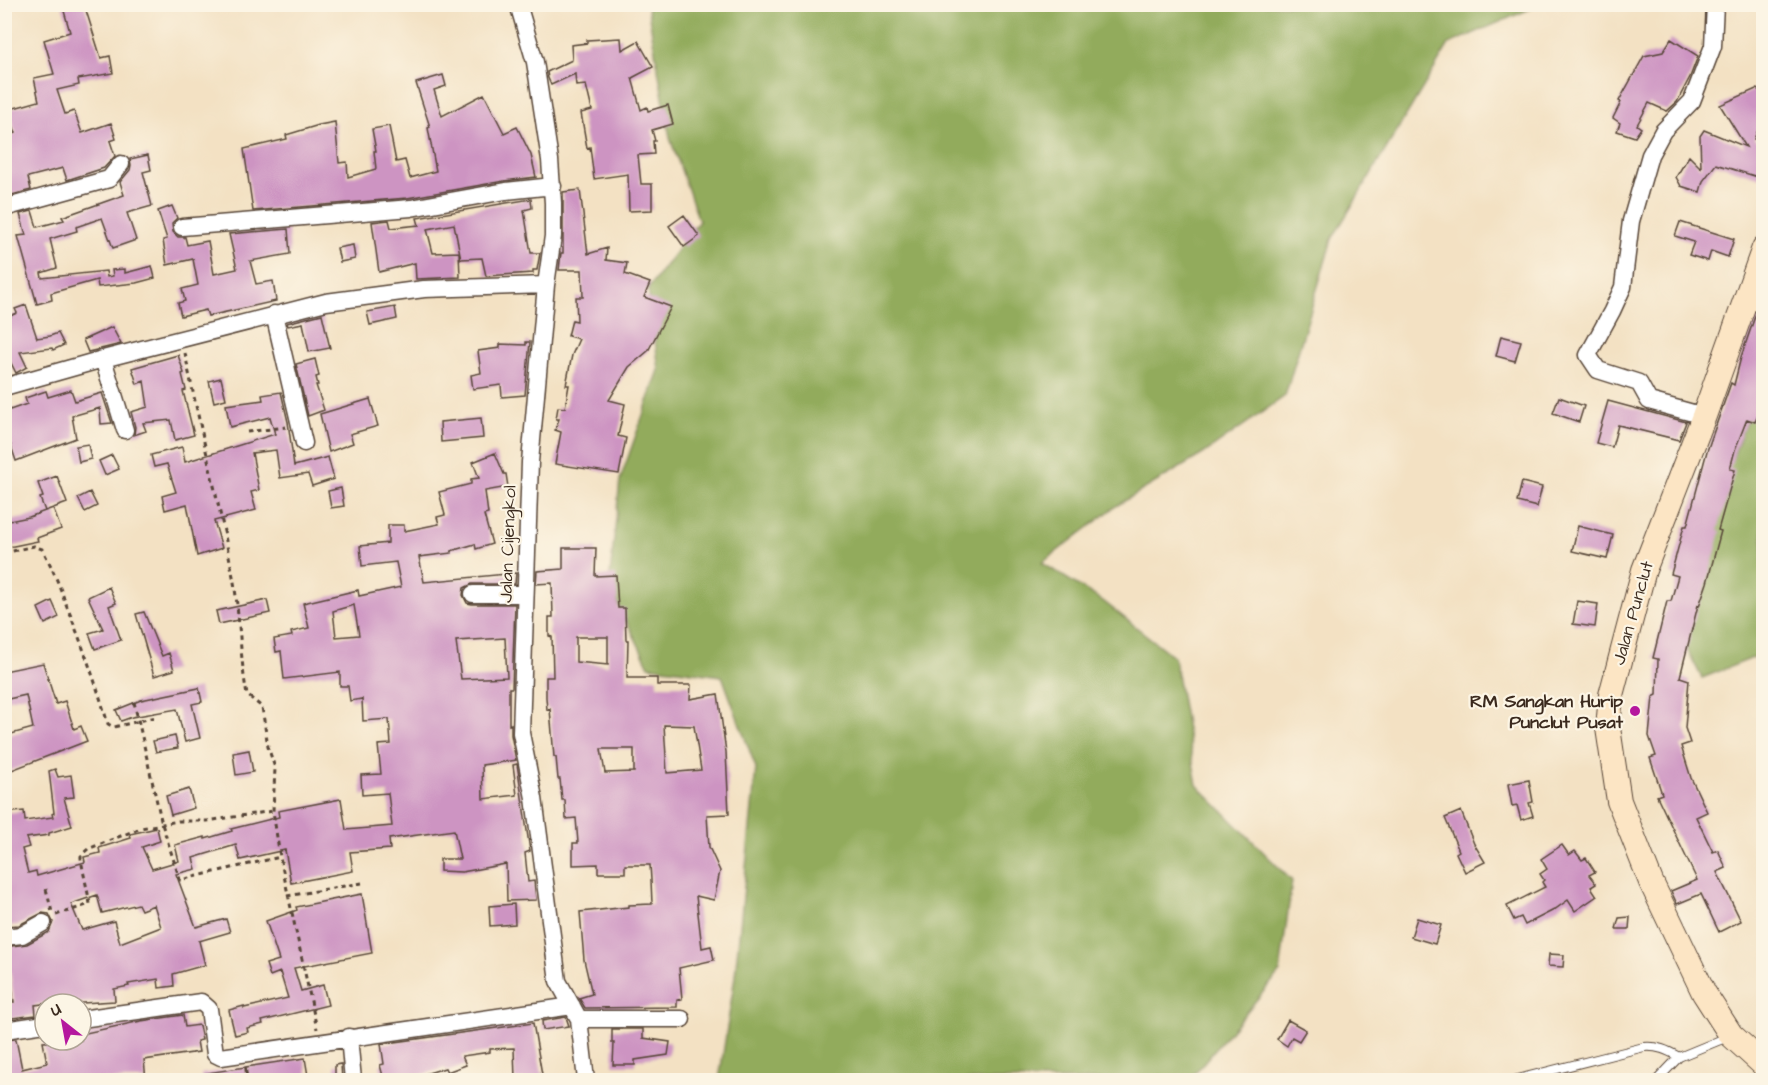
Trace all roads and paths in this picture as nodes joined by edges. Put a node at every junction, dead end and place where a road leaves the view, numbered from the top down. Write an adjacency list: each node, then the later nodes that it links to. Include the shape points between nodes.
1 (518, 4): 4 (street, Jalan Cijengkol, via 535,62)
2 (1715, 4): 13 (street, via 1713,46 1692,101 1663,131 1650,155 1631,221 1623,286 1588,355 1598,370 1639,383 1648,402)
3 (121, 164): 5 (street, via 109,179)
4 (553, 186): 6 (street, via 411,208); 8 (street, Jalan Cijengkol, via 553,236)
5 (4, 208)
6 (182, 227)
7 (1764, 248): 13 (main road, Jalan Punclut)
8 (546, 285): 9 (street, via 424,289 326,302); 20 (street, Jalan Cijengkol, via 530,462)
9 (274, 314): 10 (street); 14 (street)
10 (183, 339): 11 (street); 24 (path, via 234,582 247,695 262,708 275,768)
11 (103, 359): 12 (street); 15 (street)
12 (4, 387)
13 (1704, 416): 37 (main road, Jalan Punclut, via 1644,570 1611,695 1608,728 1619,801 1651,882 1704,993)
14 (300, 425): 16 (path); 17 (street)
15 (125, 430)
16 (247, 432)
17 (304, 443)
18 (4, 553): 23 (path, via 34,546 42,549 79,636 108,724)
19 (473, 594): 20 (street)
20 (525, 594): 32 (street, Jalan Cijengkol, via 521,733 534,798 558,981)
21 (134, 702): 23 (path)
22 (156, 717): 23 (path)
23 (138, 721): 25 (path)
24 (273, 811): 25 (path); 26 (path)
25 (162, 824): 26 (path, via 180,880); 28 (path, via 141,828 83,853 80,860 90,904 53,916)
26 (280, 857): 29 (path)
27 (362, 883): 29 (path)
28 (46, 889)
29 (287, 896): 39 (path)
30 (43, 923): 31 (street, via 22,935)
31 (4, 937)
32 (575, 1012): 34 (street); 38 (street); 43 (street, Jalan Cijengkol)
33 (93, 1017): 39 (street, via 201,1002 208,1009 218,1057)
34 (682, 1019)
35 (33, 1026): 36 (street)
36 (4, 1030)
37 (1731, 1035): 40 (lane); 41 (main road, Jalan Punclut)
38 (349, 1037): 39 (street); 42 (street)
39 (320, 1042)
40 (1679, 1057): 44 (lane, via 1655,1046 1644,1047); 45 (lane)
41 (1764, 1065)
42 (353, 1080)
43 (586, 1080)
44 (1514, 1080)
45 (1658, 1080)

